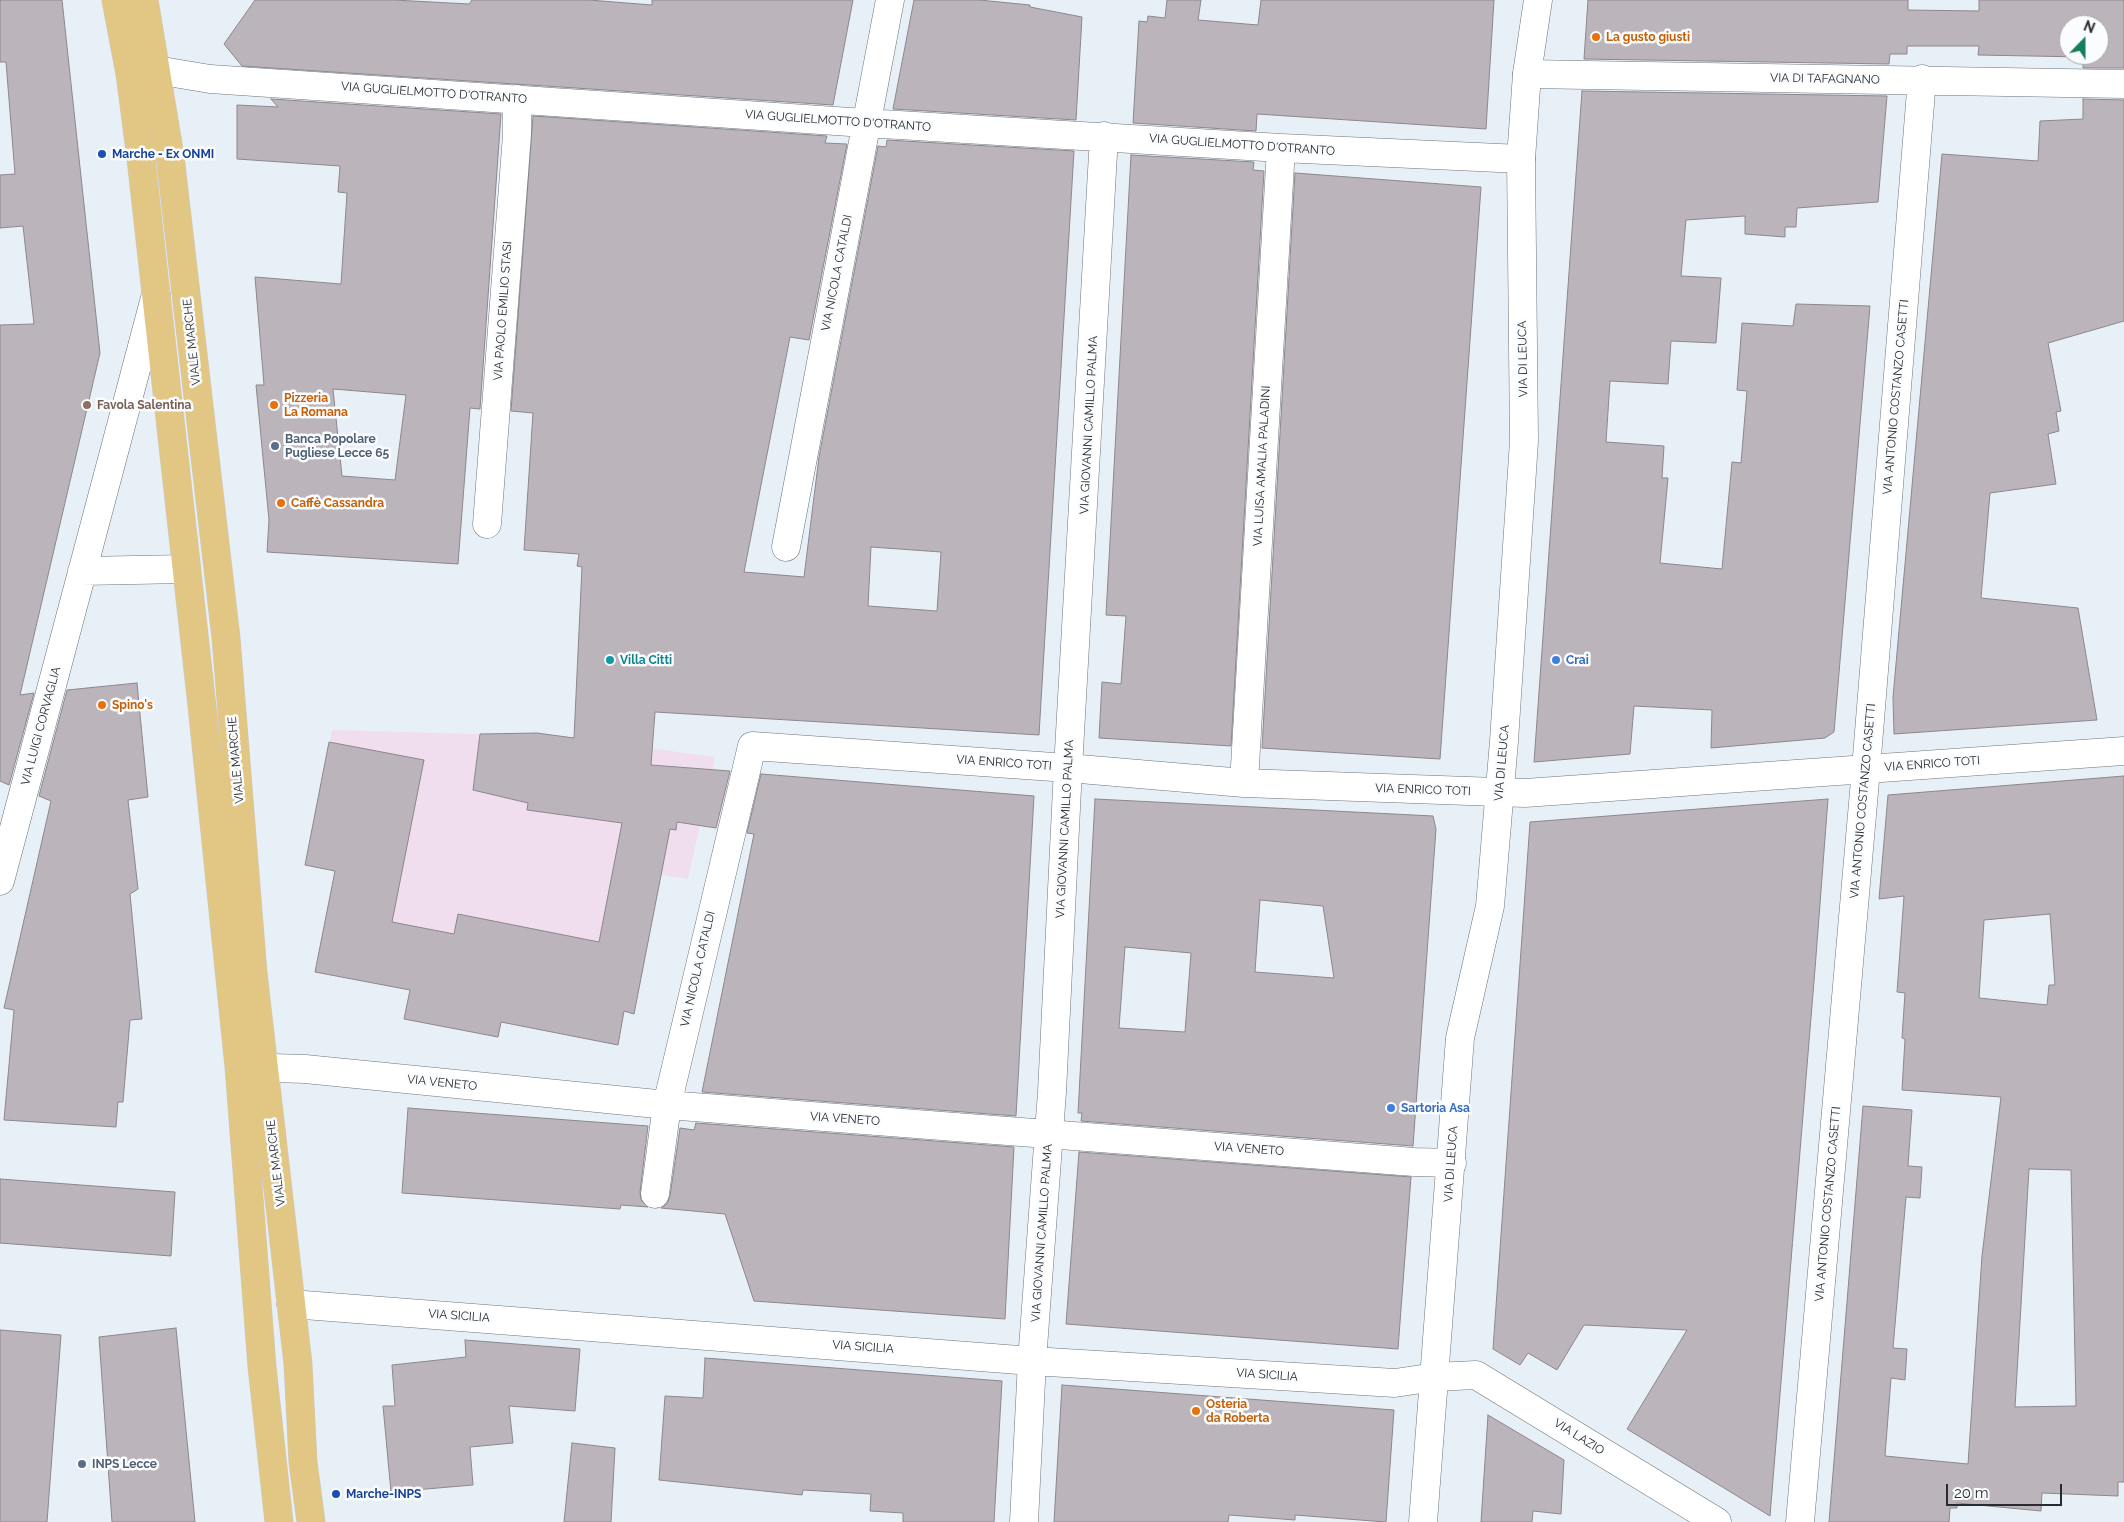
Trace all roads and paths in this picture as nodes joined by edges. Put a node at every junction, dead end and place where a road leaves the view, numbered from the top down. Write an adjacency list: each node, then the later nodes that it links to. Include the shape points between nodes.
1 (116, 0): 14 (main road, VIALE MARCHE, via 130,74)
2 (144, 0): 5 (main road, VIALE MARCHE)
3 (890, 0): 10 (street, VIA NICOLA CATALDI)
4 (1538, 0): 6 (street, VIA DI LEUCA)
5 (156, 70): 9 (street, VIA GUGLIELMOTTO D'OTRANTO, via 210,79); 26 (main road, VIALE MARCHE, via 179,234 226,638 253,963)
6 (1527, 74): 7 (street, VIA DI TAFAGNANO); 13 (street, VIA DI LEUCA)
7 (1922, 80): 8 (street, VIA DI TAFAGNANO); 22 (street, VIA ANTONIO COSTANZO CASETTI)
8 (2124, 84)
9 (517, 99): 10 (street, VIA GUGLIELMOTTO D'OTRANTO); 15 (street, VIA PAOLO EMILIO STASI)
10 (865, 124): 11 (street, VIA GUGLIELMOTTO D'OTRANTO); 16 (street, VIA NICOLA CATALDI)
11 (1104, 136): 12 (street, VIA GUGLIELMOTTO D'OTRANTO); 21 (street, VIA GIOVANNI CAMILLO PALMA)
12 (1281, 148): 13 (street, VIA GUGLIELMOTTO D'OTRANTO); 23 (street, VIA LUISA AMALIA PALADINI)
13 (1521, 159): 24 (street, VIA DI LEUCA, via 1524,441)
14 (156, 294): 17 (main road, VIALE MARCHE); 18 (street, VIA LUIGI CORVAGLIA)
15 (487, 524)
16 (786, 547)
17 (186, 569): 18 (street); 26 (main road, VIALE MARCHE)
18 (82, 570): 25 (street, VIA LUIGI CORVAGLIA)
19 (752, 746): 21 (street, VIA ENRICO TOTI); 27 (street, VIA NICOLA CATALDI)
20 (2124, 751): 22 (street, VIA ENRICO TOTI)
21 (1068, 768): 23 (street, VIA ENRICO TOTI); 28 (street, VIA GIOVANNI CAMILLO PALMA)
22 (1866, 769): 24 (street, VIA ENRICO TOTI, via 1545,793); 39 (street, VIA ANTONIO COSTANZO CASETTI)
23 (1244, 783): 24 (street, VIA ENRICO TOTI)
24 (1498, 793): 29 (street, VIA DI LEUCA, via 1490,906 1460,1038)
25 (0, 881)
26 (252, 1068): 27 (street, VIA VENETO, via 315,1070); 31 (main road, VIALE MARCHE, via 278,1175); 34 (main road, VIALE MARCHE, via 263,1377)
27 (666, 1105): 28 (street, VIA VENETO); 30 (street, VIA NICOLA CATALDI)
28 (1050, 1134): 29 (street, VIA VENETO); 32 (street, VIA GIOVANNI CAMILLO PALMA)
29 (1452, 1163): 33 (street, VIA DI LEUCA)
30 (655, 1194)
31 (291, 1304): 32 (street, VIA SICILIA); 35 (main road, VIALE MARCHE)
32 (1032, 1360): 33 (street, VIA SICILIA, via 1395,1384); 36 (street, VIA GIOVANNI CAMILLO PALMA)
33 (1434, 1377): 37 (street, VIA DI LEUCA); 38 (street, VIA LAZIO, via 1476,1375)
34 (279, 1522)
35 (311, 1522)
36 (1024, 1522)
37 (1423, 1522)
38 (1717, 1522)
39 (1800, 1522)

